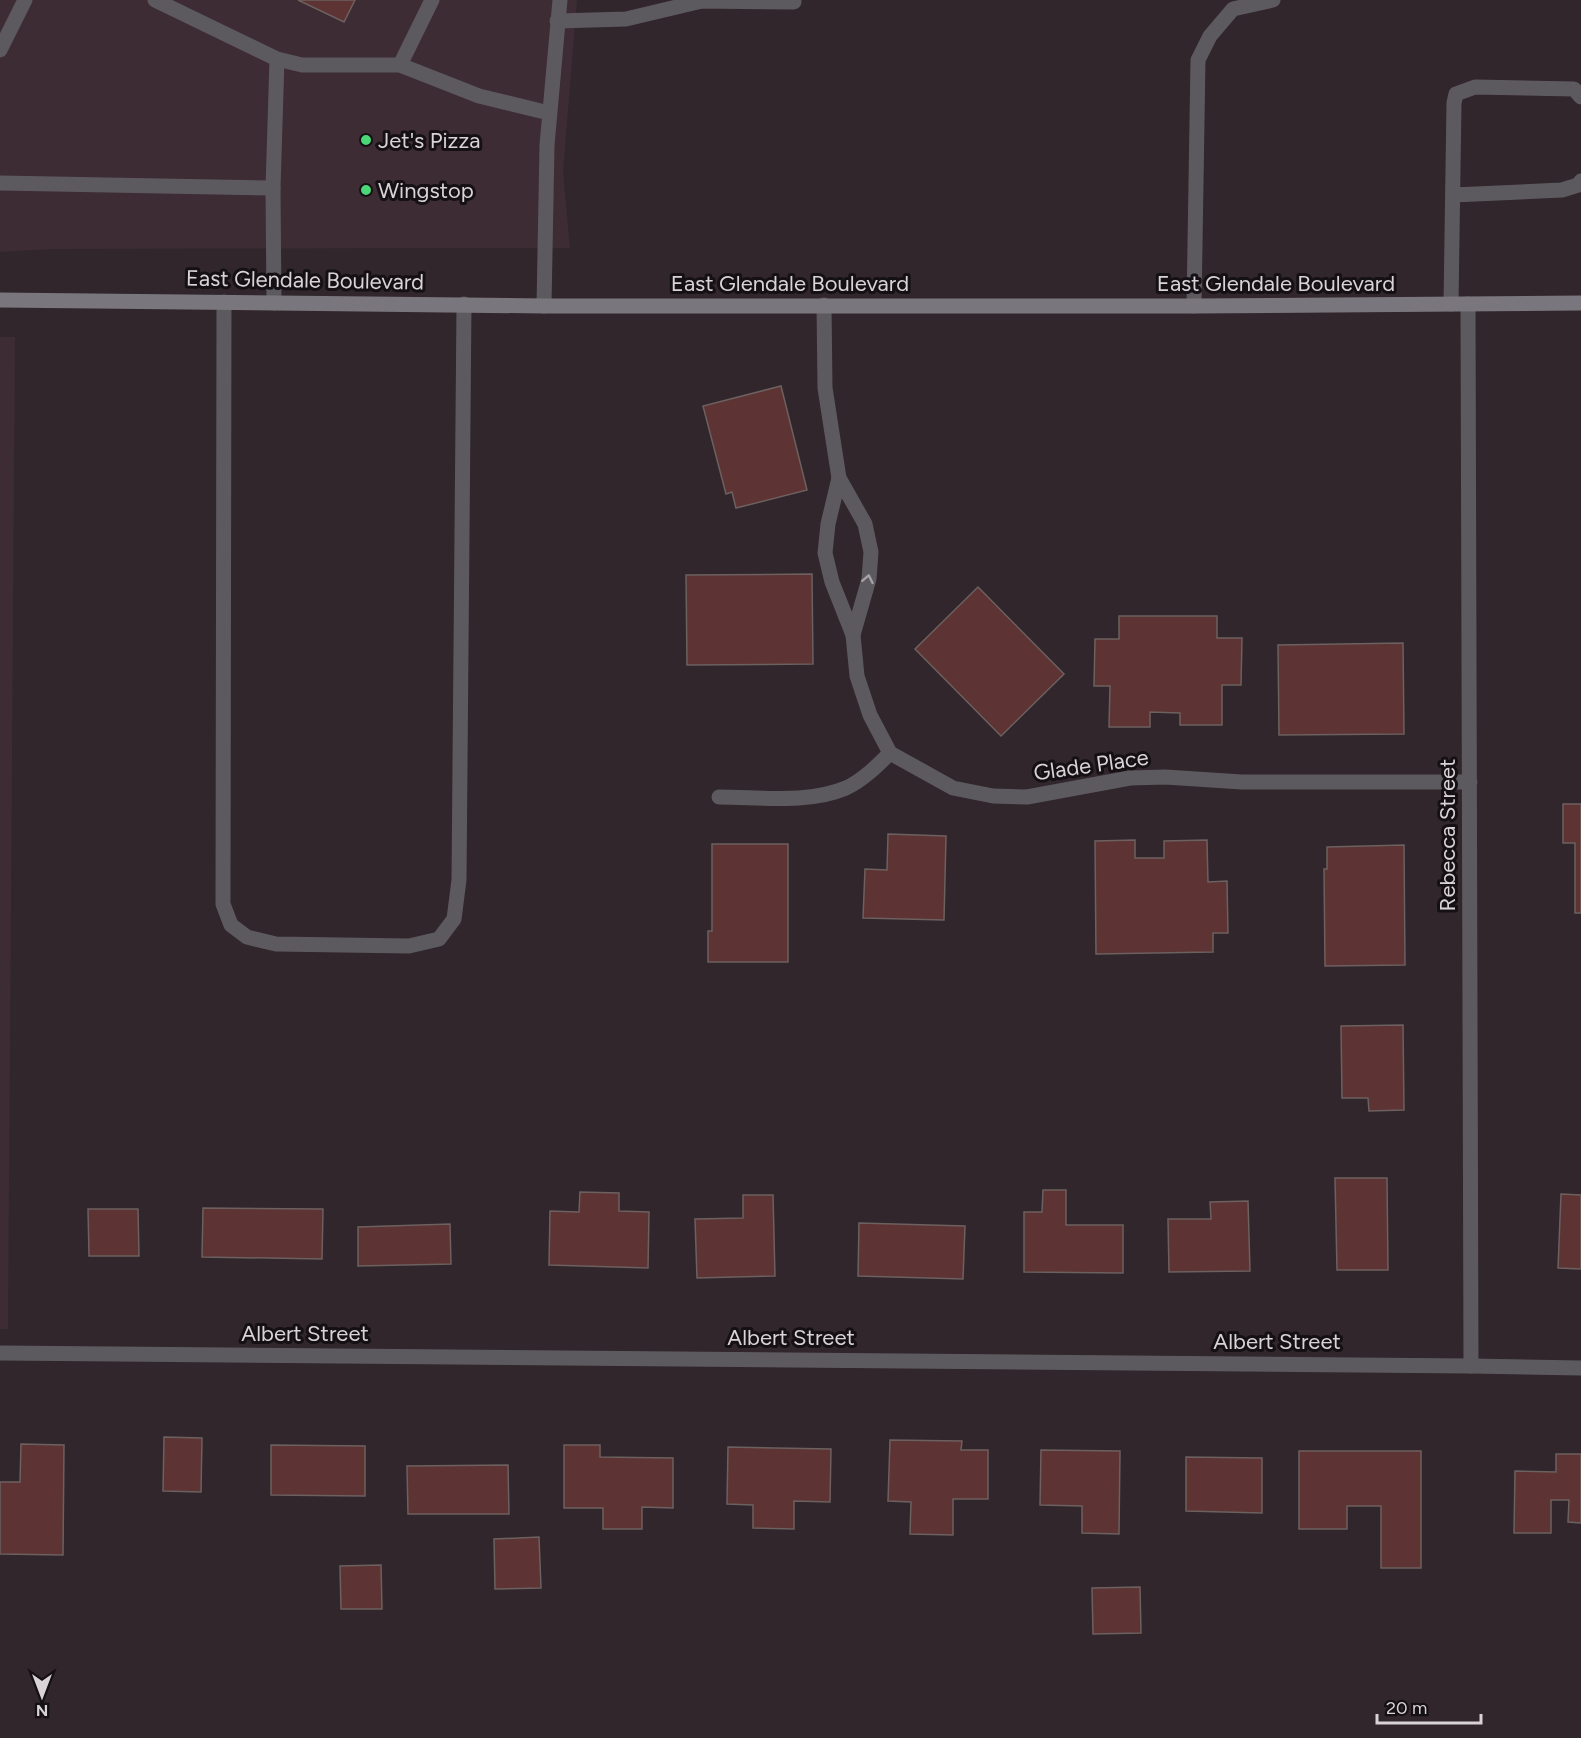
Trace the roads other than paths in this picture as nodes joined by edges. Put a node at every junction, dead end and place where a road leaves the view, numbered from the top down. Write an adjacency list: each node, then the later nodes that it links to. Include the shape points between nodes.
1 (25, 0): 8 (street)
2 (155, 0): 9 (street)
3 (432, 0): 10 (street)
4 (560, 0): 7 (street)
5 (1273, 0): 26 (street, via 1233,9 1210,36 1198,60)
6 (794, 2): 7 (street, via 702,1 626,19)
7 (557, 21): 12 (street)
8 (0, 50)
9 (277, 59): 10 (street, via 302,66); 15 (street)
10 (400, 66): 12 (street, via 479,96)
11 (1581, 97): 16 (street, via 1574,89 1475,87 1456,94)
12 (549, 113): 25 (street)
13 (1581, 181): 16 (street, via 1562,190)
14 (0, 183): 15 (street)
15 (273, 188): 19 (street)
16 (1453, 195): 22 (street)
17 (0, 300): 18 (street, East Glendale Boulevard)
18 (224, 302): 19 (street, East Glendale Boulevard); 21 (street, via 223,904 231,925 247,937 276,944 409,946 439,939 454,919 459,880)
19 (274, 303): 21 (street, East Glendale Boulevard)
20 (1581, 303): 23 (street, East Glendale Boulevard)
21 (464, 304): 25 (street, East Glendale Boulevard)
22 (1451, 304): 23 (street, East Glendale Boulevard); 26 (street, East Glendale Boulevard)
23 (1468, 304): 30 (street, Rebecca Street)
24 (824, 305): 25 (street, East Glendale Boulevard); 26 (street, East Glendale Boulevard); 27 (street, via 825,388)
25 (544, 306)
26 (1194, 306)
27 (839, 478): 28 (street, via 825,553); 28 (street, one-way to 27, via 869,579 872,552 865,524)
28 (853, 635): 29 (street, via 857,676 870,715)
29 (890, 753): 30 (street, Glade Place, via 953,788 993,796 1027,797 1130,778); 31 (street, via 846,788 789,798)
30 (1470, 782): 33 (street, Rebecca Street)
31 (719, 797)
32 (0, 1353): 33 (street, Albert Street)
33 (1471, 1366): 34 (street, Albert Street)
34 (1581, 1368)

